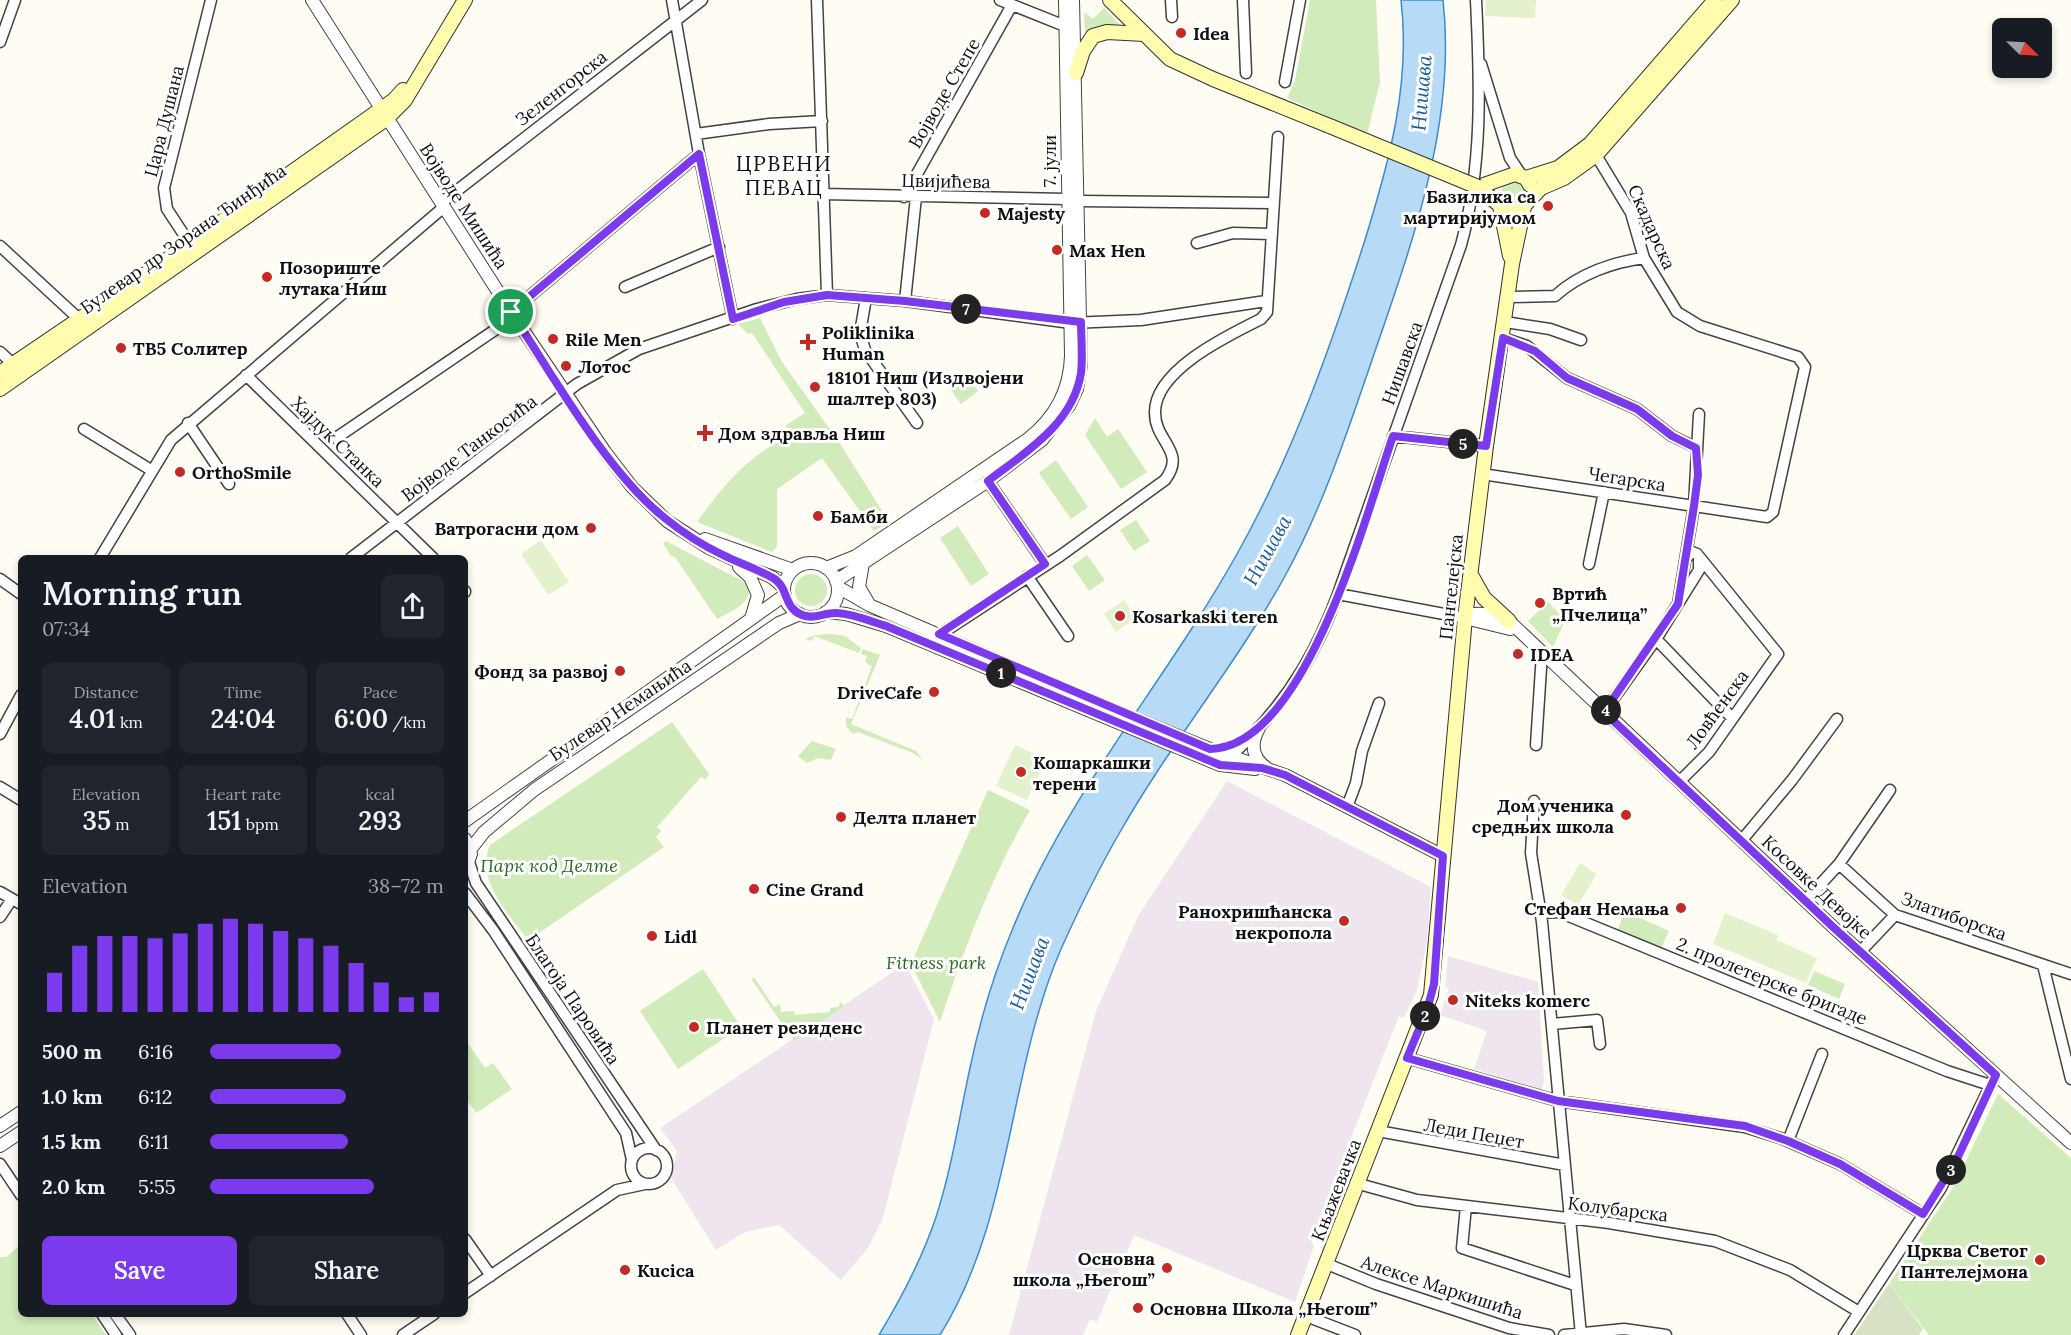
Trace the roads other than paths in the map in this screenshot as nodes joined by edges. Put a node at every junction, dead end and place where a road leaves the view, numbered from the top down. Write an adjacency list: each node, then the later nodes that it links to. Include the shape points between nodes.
1 (15, 0): 24 (street)
2 (210, 0): 48 (street, Цара Душана, via 164,188 167,209)
3 (312, 0): 29 (street, Војводе Мишића)
4 (465, 0): 29 (main road, via 425,63)
5 (672, 0): 21 (street)
6 (818, 0): 30 (street)
7 (1000, 0): 19 (street)
8 (1065, 0): 22 (street, 7. јули)
9 (1074, 0): 26 (street, 7. јули)
10 (1110, 0): 23 (main road)
11 (1120, 0): 23 (main road)
12 (1171, 0): 20 (street)
13 (1243, 0): 27 (street)
14 (1300, 0): 28 (street)
15 (1476, 0): 25 (street)
16 (1715, 0): 35 (main road, via 1590,144 1558,168)
17 (1732, 0): 34 (main road)
18 (697, 1): 21 (street, Зеленгорска)
19 (1012, 5): 22 (street); 39 (street, Војводе Степе)
20 (1172, 17)
21 (674, 20): 31 (street); 45 (street, Зеленгорска)
22 (1065, 26): 41 (street, 7. јули)
23 (1140, 31): 26 (main road, via 1093,36); 37 (main road, bridge, via 1159,51 1190,69)
24 (0, 42)
25 (1478, 54): 35 (street, via 1510,158); 37 (street, Нишавска)
26 (1076, 73): 41 (street, 7. јули)
27 (1246, 73)
28 (1285, 82)
29 (383, 114): 45 (street, Војводе Мишића); 48 (main road, Булевар др Зорана Ђинђића); 70 (main road, Булевар др Зорана Ђинђића)
30 (822, 121): 31 (street); 38 (street)
31 (696, 134): 33 (street)
32 (1278, 137): 43 (street)
33 (699, 154): 50 (street); 59 (street)
34 (1596, 154): 42 (main road); 51 (street, Скадарска, via 1631,213)
35 (1524, 177): 36 (main road, via 1508,174); 42 (main road, via 1531,186)
36 (1497, 182): 37 (main road); 44 (main road, via 1494,191)
37 (1476, 187): 44 (main road); 76 (street, Нишавска, via 1461,245)
38 (823, 194): 39 (street, Цвијићева); 54 (street)
39 (904, 197): 40 (street, Цвијићева)
40 (916, 197): 41 (street, Цвијићева); 57 (street)
41 (1073, 200): 43 (street, Цвијићева); 62 (street, 7. јули)
42 (1528, 202): 44 (main road, via 1512,211); 52 (main road, Пантелејска)
43 (1272, 203): 46 (street)
44 (1498, 203): 52 (main road, Пантелејска)
45 (442, 205): 59 (street, Војводе Мишића); 69 (street, Зеленгорска)
46 (1271, 234): 47 (street, via 1233,233); 58 (street)
47 (1197, 243)
48 (189, 244): 61 (main road, Булевар др Зорана Ђинђића)
49 (0, 246): 61 (street)
50 (719, 247): 53 (street); 60 (street)
51 (1644, 258): 55 (street, via 1603,268 1556,296); 86 (street, Скадарска, via 1677,312 1690,322 1798,357 1804,364 1774,509)
52 (1512, 264): 55 (main road, Пантелејска)
53 (625, 287)
54 (827, 295): 56 (street, Војводе Танкосића); 60 (street, Војводе Танкосића, via 784,302)
55 (1509, 297): 63 (main road, Пантелејска)
56 (866, 298): 57 (street, Војводе Танкосића); 74 (street, via 860,333 865,350)
57 (905, 301): 62 (street, Војводе Танкосића)
58 (1266, 301): 62 (street, Војводе Танкосића, via 1141,320); 96 (street, via 1267,312 1261,319 1193,357 1168,381 1157,399 1158,430 1174,456 1172,471 1165,480)
59 (512, 314): 71 (street, Војводе Мишића); 77 (street)
60 (733, 319): 71 (street, Војводе Танкосића, via 639,349)
61 (79, 320): 67 (main road, Булевар др Зорана Ђинђића)
62 (1076, 322): 82 (street, via 1081,373 1069,406 1042,440); 98 (street, via 1070,377 1059,404 1038,431 856,556)
63 (1505, 322): 64 (main road, Пантелејска); 65 (street, via 1550,329)
64 (1503, 338): 78 (main road, Пантелејска); 79 (street, via 1535,351 1567,378 1637,409 1672,436)
65 (1581, 340)
66 (0, 352): 67 (street)
67 (13, 364): 68 (main road, Булевар др Зорана Ђинђића)
68 (0, 373)
69 (246, 375): 73 (street, Зеленгорска); 87 (street, Хајдук Станка)
70 (0, 389)
71 (565, 394): 87 (street, Војводе Танкосића); 88 (street, Војводе Мишића, via 632,487 668,521)
72 (1699, 414): 79 (street)
73 (189, 423): 80 (street, Зеленгорска, via 171,440); 83 (street)
74 (917, 423)
75 (84, 429): 80 (street)
76 (1393, 436): 78 (street); 106 (street, Нишавска)
77 (336, 438)
78 (1486, 446): 81 (main road, Пантелејска)
79 (1696, 448): 85 (street)
80 (151, 470): 89 (street, Зеленгорска)
81 (1482, 474): 84 (street, Чегарска); 100 (main road, Пантелејска)
82 (988, 481): 95 (street); 96 (street)
83 (229, 484)
84 (1604, 492): 85 (street, Чегарска); 97 (street)
85 (1694, 506): 86 (street, Чегарска); 93 (street)
86 (1767, 517)
87 (398, 523): 90 (street, Војводе Танкосића); 91 (street, Хајдук Станка)
88 (687, 532): 94 (street, Војводе Мишића); 99 (street, Војводе Мишића)
89 (102, 555)
90 (355, 555)
91 (430, 555)
92 (1699, 557): 93 (street, via 1692,552); 107 (street, via 1699,570); 123 (street, Ловћенска, via 1778,654)
93 (1686, 558): 107 (street)
94 (732, 560): 105 (street, Војводе Мишића, via 773,578); 113 (street, via 756,587 756,609)
95 (863, 563): 103 (street); 108 (street, via 859,587)
96 (1045, 564): 101 (street)
97 (1589, 564)
98 (826, 568): 99 (street, via 812,563); 103 (street)
99 (793, 570): 105 (street)
100 (1471, 575): 111 (main road, Пантелејска); 112 (main road, via 1484,598)
101 (1027, 576): 114 (street); 115 (street)
102 (0, 579): 104 (street)
103 (837, 584): 108 (street); 109 (street, via 836,599)
104 (18, 592)
105 (785, 592): 110 (street, via 788,603); 113 (street, Булевар Немањића)
106 (1338, 594): 111 (street); 125 (street, Нишавска, via 1306,667)
107 (1678, 604): 117 (street)
108 (870, 605): 114 (street)
109 (826, 612): 110 (street, via 811,617); 121 (street, via 886,626)
110 (800, 614): 139 (street, Булевар Немањића, via 779,623 534,790 484,832)
111 (1465, 618): 112 (street, via 1488,614); 116 (street, Косовке Девојке); 140 (main road, Пантелејска)
112 (1509, 621): 116 (street, Косовке Девојке)
113 (749, 623): 137 (street, Булевар Немањића)
114 (939, 634): 121 (street)
115 (1068, 636)
116 (1525, 636): 118 (street, Косовке Девојке)
117 (1656, 639): 122 (street); 123 (street)
118 (1542, 653): 122 (street, Косовке Девојке); 127 (street)
119 (18, 701): 126 (street)
120 (1379, 703): 136 (street)
121 (1097, 708): 128 (street)
122 (1604, 712): 131 (street, Косовке Девојке)
123 (1731, 718): 131 (street, Ловћенска, via 1709,752)
124 (1837, 719): 138 (street)
125 (1255, 732): 128 (street, via 1232,746); 129 (street, Нишавска); 130 (street, via 1247,743 1248,753)
126 (0, 734)
127 (1536, 745)
128 (1209, 753): 129 (street); 130 (street, via 1232,768)
129 (1230, 756): 130 (street)
130 (1266, 770): 136 (street)
131 (1680, 781): 138 (street, Косовке Девојке)
132 (0, 787): 134 (street)
133 (1890, 790): 142 (street)
134 (18, 798)
135 (1534, 801): 147 (street, via 1532,853)
136 (1347, 807): 140 (street)
137 (468, 819)
138 (1742, 840): 145 (street, Косовке Девојке)
139 (468, 854)
140 (1443, 856): 156 (main road, Пантелејска, via 1434,984)
141 (468, 858): 167 (street, Благоја Паровића, via 476,883)
142 (1839, 864): 145 (street); 148 (street, Златиборска)
143 (0, 892): 146 (street)
144 (468, 897): 169 (street, Благоја Паровића, via 626,1133)
145 (1805, 901): 150 (street, Косовке Девојке)
146 (16, 902): 149 (street)
147 (1541, 913): 153 (street); 158 (street, 2. пролетерске бригаде, via 1559,912 1947,1071)
148 (1894, 915): 150 (street); 151 (street, Златиборска)
149 (0, 917)
150 (1860, 952): 158 (street, Косовке Девојке)
151 (2043, 965): 152 (street, Златиборска); 157 (street)
152 (2071, 974)
153 (1552, 1024): 154 (street, via 1597,1020); 159 (street)
154 (1600, 1044)
155 (1822, 1054): 164 (street)
156 (1407, 1058): 159 (street); 162 (main road, Књажевачка)
157 (2071, 1079)
158 (1993, 1080): 165 (street, Косовке Девојке); 178 (street, via 1956,1161)
159 (1558, 1101): 164 (street, via 1745,1126); 171 (street)
160 (18, 1114): 161 (street)
161 (0, 1126)
162 (1378, 1131): 171 (street, Леди Пеџет); 174 (main road, Књажевачка)
163 (18, 1134): 166 (street)
164 (1788, 1141): 178 (street, via 1840,1164)
165 (2071, 1143)
166 (0, 1146)
167 (656, 1150): 169 (street, via 642,1150); 173 (street, via 666,1162 665,1173 657,1182)
168 (0, 1152): 172 (street)
169 (631, 1163): 173 (street, via 636,1179); 175 (street)
170 (0, 1164): 176 (street)
171 (1565, 1165): 179 (street)
172 (18, 1178)
173 (645, 1184): 175 (street)
174 (1359, 1185): 177 (street, Колубарска, via 1417,1200); 181 (main road, Књажевачка)
175 (617, 1190): 182 (street)
176 (18, 1191)
177 (1466, 1206): 179 (street, Колубарска); 183 (street, via 1462,1248)
178 (1923, 1214): 185 (street)
179 (1568, 1219): 183 (street); 185 (street, Колубарска, via 1715,1241 1782,1267)
180 (468, 1243): 182 (street)
181 (1327, 1264): 186 (main road, Књажевачка); 198 (street, Алексе Маркишића, via 1509,1328)
182 (490, 1276): 184 (street)
183 (1575, 1285): 191 (street)
184 (468, 1291)
185 (1859, 1312): 201 (street)
186 (1306, 1316): 196 (main road, Књажевачка); 197 (street)
187 (104, 1317): 192 (street)
188 (117, 1317): 193 (street)
189 (350, 1317): 194 (street)
190 (430, 1317): 195 (street)
191 (1580, 1334): 199 (street); 200 (street, via 1624,1329)
192 (116, 1335)
193 (130, 1335)
194 (361, 1335)
195 (403, 1335)
196 (1298, 1335)
197 (1355, 1335)
198 (1549, 1335)
199 (1564, 1335)
200 (1666, 1335)
201 (1844, 1335)

